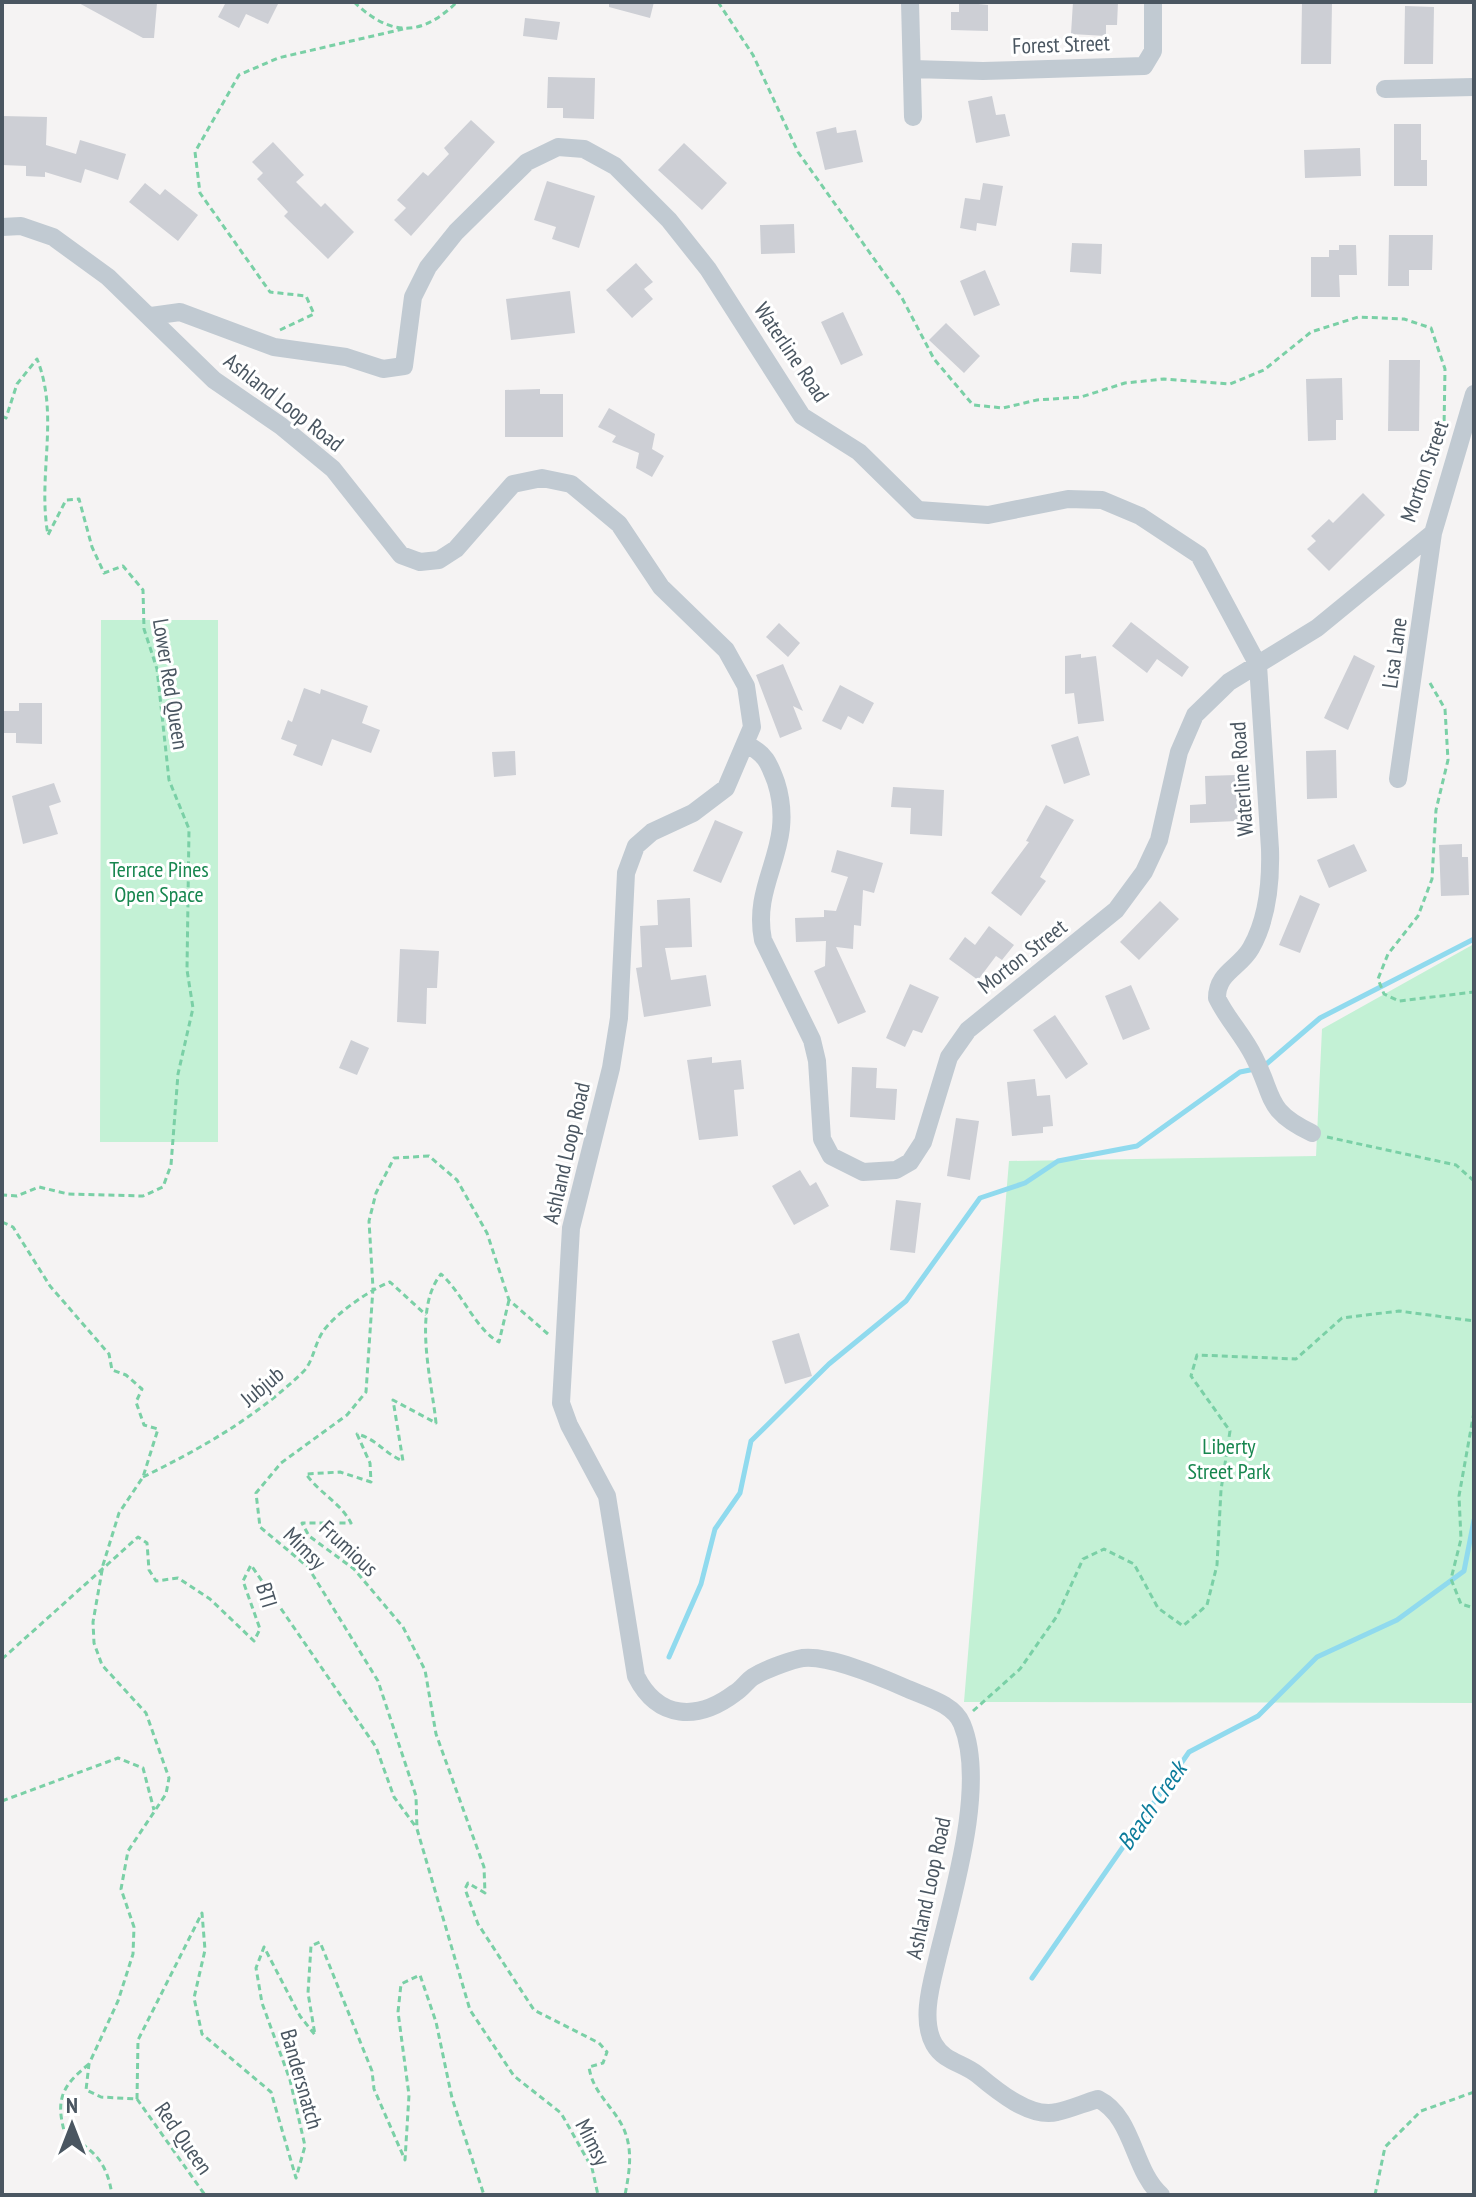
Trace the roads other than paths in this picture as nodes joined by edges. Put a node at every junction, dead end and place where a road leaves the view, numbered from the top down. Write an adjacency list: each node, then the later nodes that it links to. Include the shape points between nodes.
1 (910, 2): 3 (street)
2 (1153, 2): 3 (street, Forest Street, via 1153,51 1144,66)
3 (912, 69): 6 (street)
4 (1474, 87): 5 (street)
5 (1385, 89)
6 (913, 117)
7 (2, 227): 8 (street, Ashland Loop Road, via 21,226 53,237)
8 (151, 316): 11 (street, Waterline Road, via 180,312 255,342 346,357 383,369 404,366 413,297 428,267 456,232 527,162 558,147 584,149 615,166 669,220 758,343 802,416 859,452 918,510 988,515 1068,499 1102,500 1140,516 1199,555); 12 (street, Ashland Loop Road, via 214,380 333,469 401,555 420,562 439,560 456,549 513,484 526,479 557,480 584,492 634,542 661,587 726,650 751,700)
9 (1474, 394): 10 (street, Morton Street)
10 (1433, 533): 11 (street, Morton Street, via 1317,628); 13 (street, Lisa Lane)
11 (1258, 665): 12 (street, Morton Street, via 1229,682 1195,715 1179,752 1156,848 1116,910 968,1030 949,1057 919,1151 896,1170 880,1173 848,1167 831,1156 822,1139 812,1040 760,926 780,843 783,806 769,760); 14 (street, Waterline Road, via 1271,876 1256,939 1250,952 1225,973 1217,998 1254,1056 1277,1111)
12 (747, 745): 15 (street, Ashland Loop Road, via 726,788 693,813 652,832 636,846 626,873 619,1018 571,1228 561,1403 607,1496 636,1676 658,1706 686,1713 707,1710 754,1676 800,1658 826,1660 946,1706 961,1721 968,1747 966,1834 928,2002 933,2044 948,2059 1030,2109 1056,2113 1098,2099 1105,2103)
13 (1398, 779)
14 (1312, 1133)
15 (1161, 2195)

